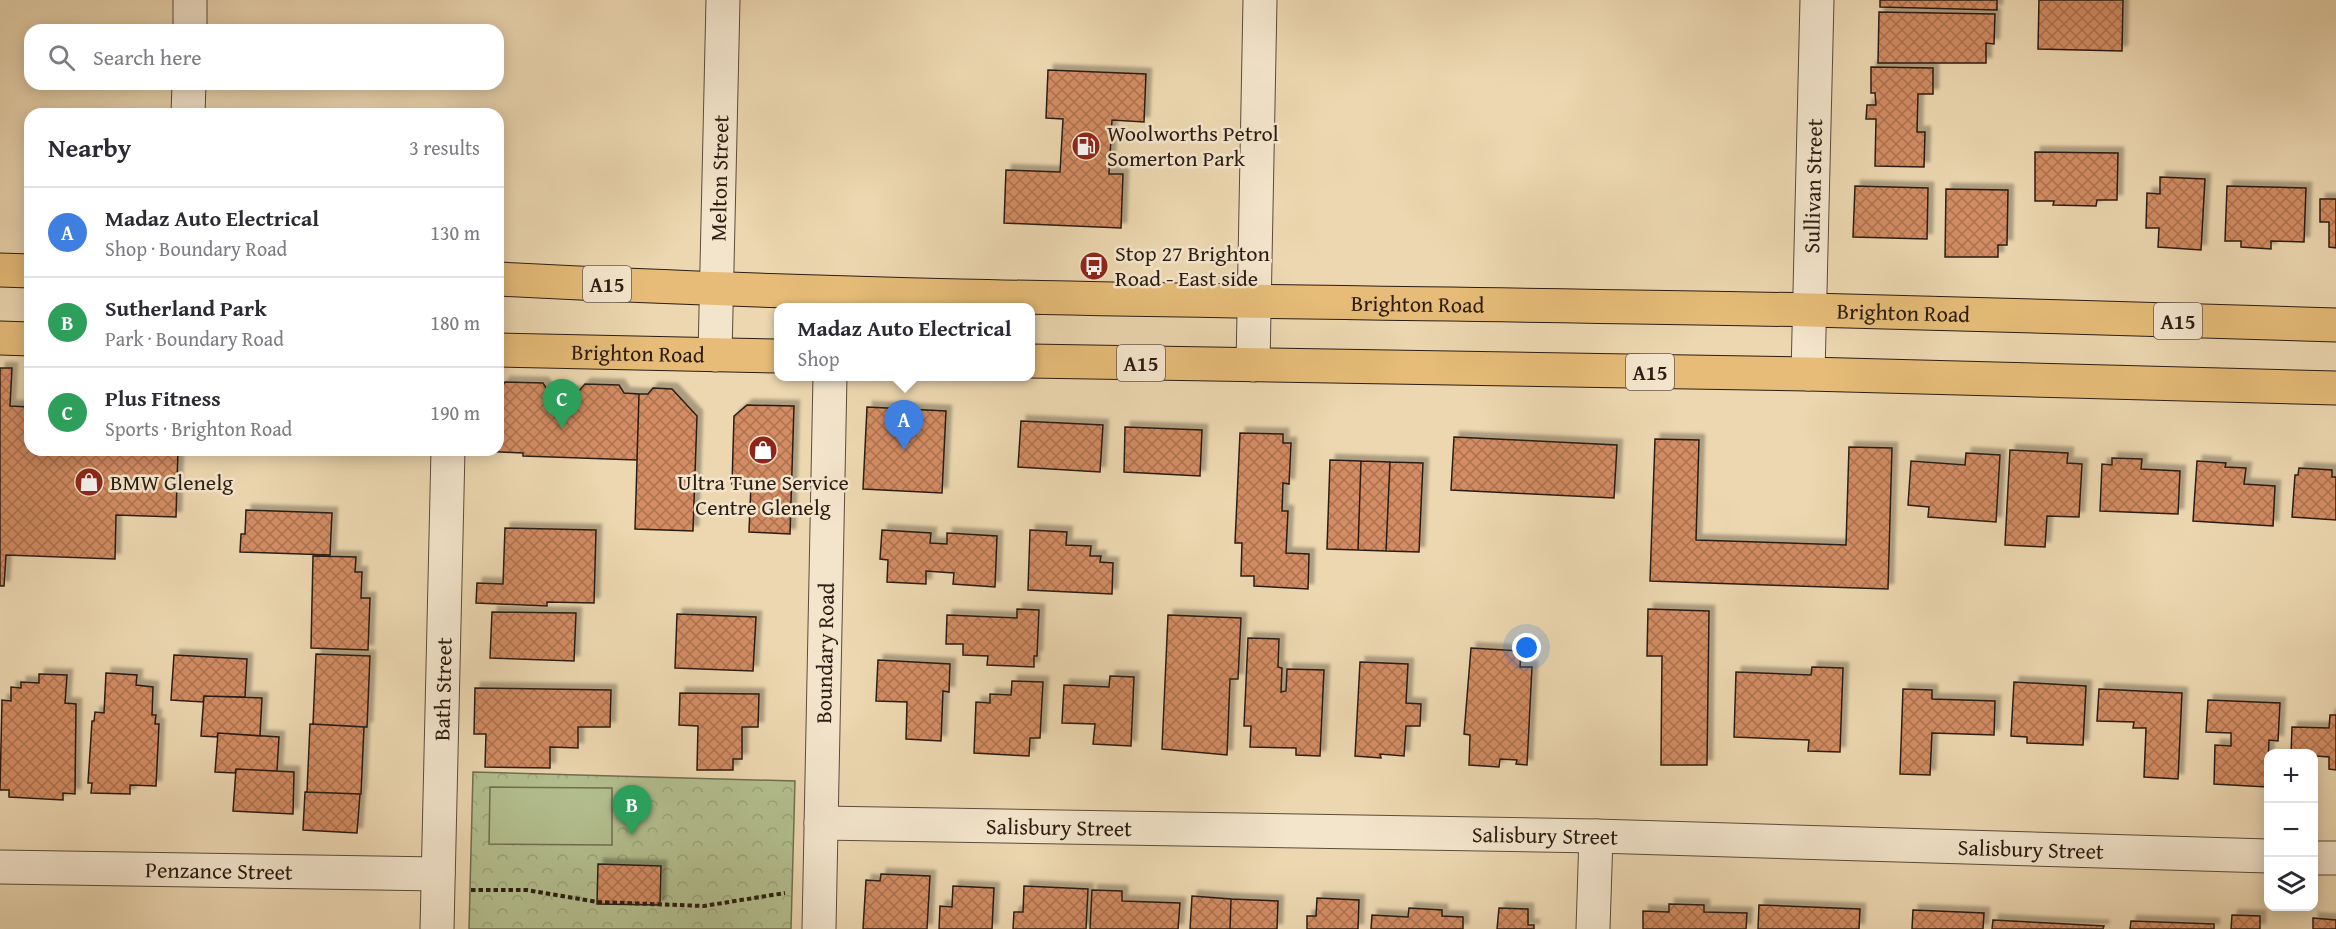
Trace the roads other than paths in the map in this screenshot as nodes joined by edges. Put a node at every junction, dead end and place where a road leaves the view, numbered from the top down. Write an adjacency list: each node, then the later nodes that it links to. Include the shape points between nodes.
1 (190, 0): 5 (street)
2 (723, 0): 11 (street, Melton Street)
3 (1260, 0): 12 (street)
4 (1817, 0): 13 (street, Sullivan Street)
5 (190, 24)
6 (189, 90): 7 (street)
7 (188, 108)
8 (0, 270): 9 (main road)
9 (24, 271)
10 (504, 279): 11 (main road, Brighton Road / A15)
11 (717, 290): 12 (main road, Brighton Road / A15); 18 (street, Melton Street)
12 (1254, 302): 13 (main road, Brighton Road / A15); 21 (street)
13 (1810, 310): 14 (main road, Brighton Road / A15); 22 (street, Sullivan Street)
14 (2336, 325)
15 (0, 338): 16 (main road)
16 (24, 339)
17 (504, 350): 18 (main road, Brighton Road)
18 (715, 355): 19 (main road, Brighton Road)
19 (774, 356)
20 (1035, 361): 21 (main road, A15)
21 (1253, 365): 22 (main road, A15)
22 (1808, 374): 24 (main road, A15)
23 (830, 381): 26 (street, Boundary Road)
24 (2336, 388)
25 (448, 456): 32 (street, Bath Street)
26 (821, 823): 27 (street, Salisbury Street); 34 (street, Boundary Road)
27 (1596, 836): 28 (street, Salisbury Street); 35 (street)
28 (2264, 856)
29 (2318, 858): 30 (street)
30 (2336, 858)
31 (0, 867): 32 (street, Penzance Street)
32 (438, 881): 33 (street, Bath Street)
33 (436, 929)
34 (819, 929)
35 (1593, 929)

